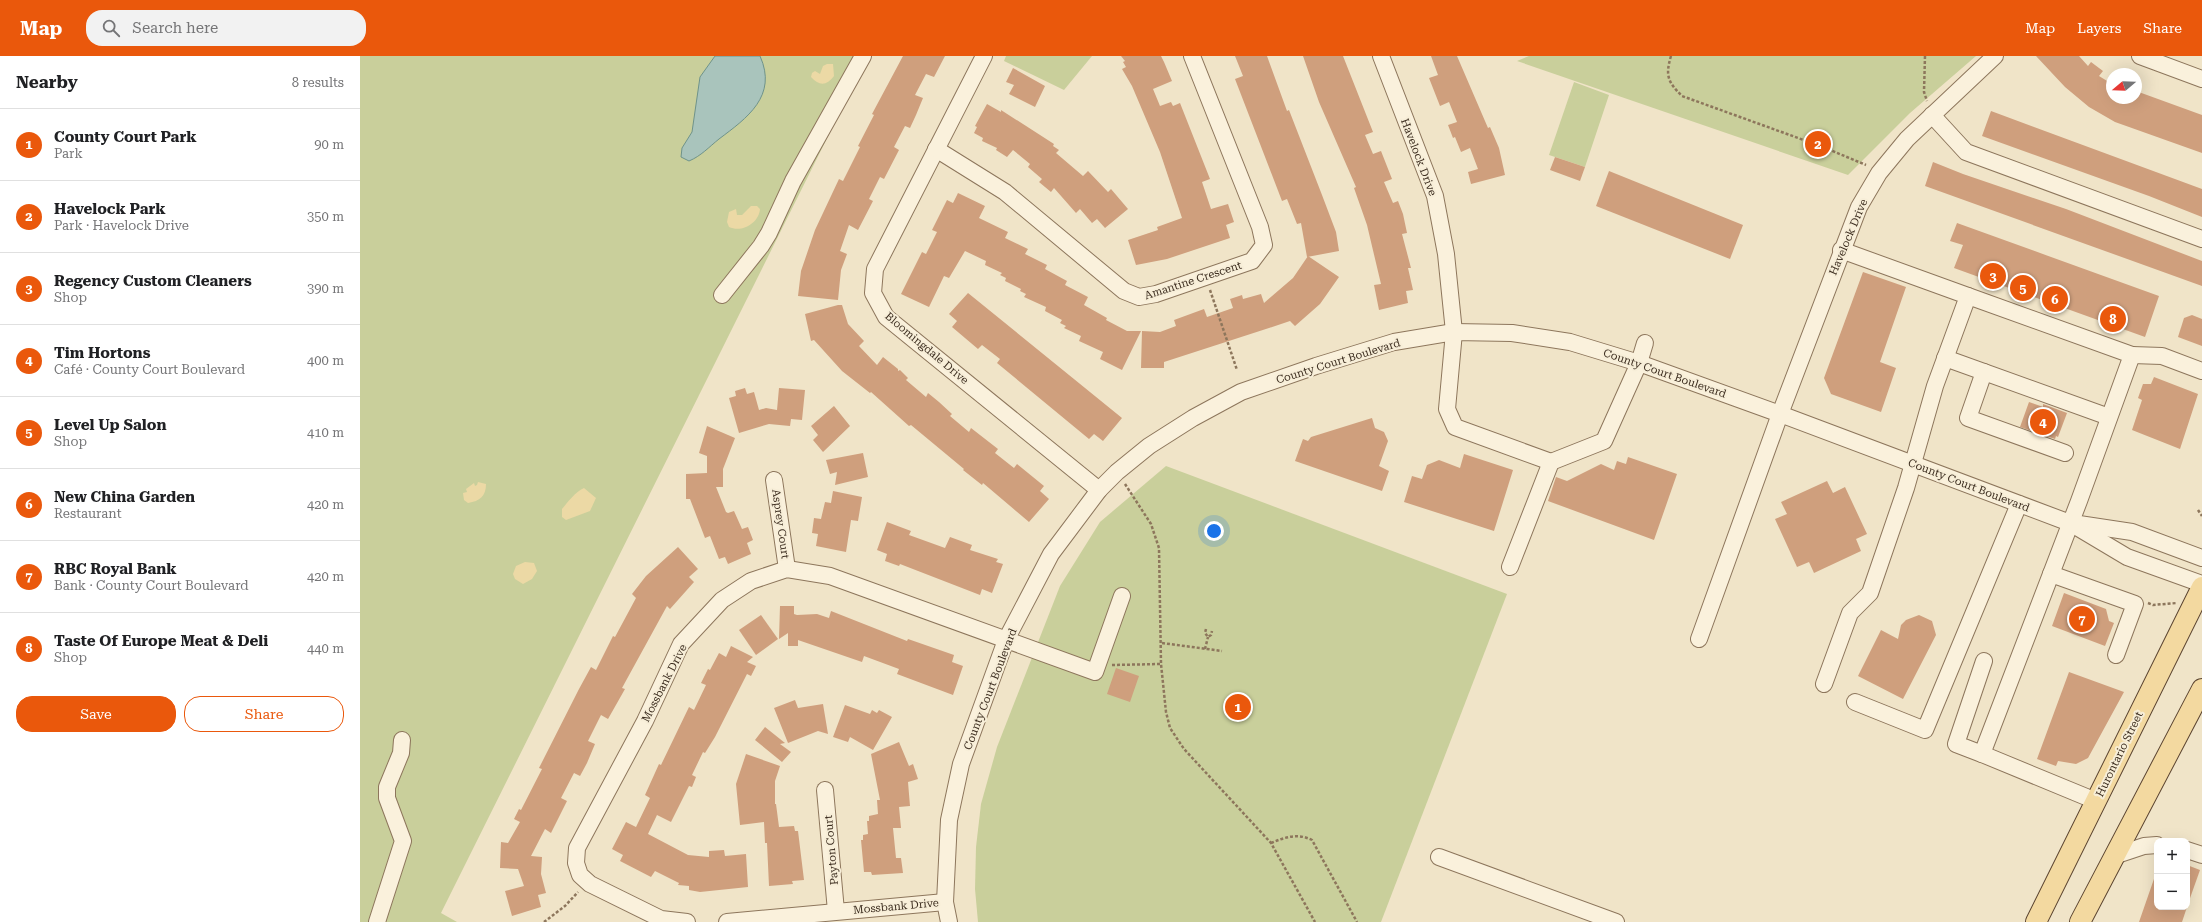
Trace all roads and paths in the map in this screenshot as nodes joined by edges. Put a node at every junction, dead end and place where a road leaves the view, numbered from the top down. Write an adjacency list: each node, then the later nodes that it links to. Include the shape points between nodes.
1 (863, 56): 16 (street, via 793,181 769,232)
2 (984, 56): 11 (street, Bloomingdale Drive)
3 (1192, 56): 15 (street, Amantine Crescent, via 1260,227 1264,245 1252,261)
4 (1381, 56): 18 (street, Havelock Drive, via 1435,196 1446,254)
5 (1671, 56): 12 (path, via 1667,68 1669,83 1682,96 1823,147)
6 (1925, 56): 10 (path, via 1924,92)
7 (1995, 56): 10 (street, Havelock Drive)
8 (2140, 56): 9 (street)
9 (2202, 79)
10 (1932, 115): 12 (street, Havelock Drive); 13 (street, via 1966,152)
11 (936, 149): 15 (street, Amantine Crescent, via 1005,192 1124,291 1139,297); 33 (street, Bloomingdale Drive, via 875,269 872,293 886,316)
12 (1879, 172): 14 (street, Havelock Drive, via 1859,207)
13 (2202, 239)
14 (1841, 250): 17 (street); 26 (street, Havelock Drive)
15 (1206, 277): 23 (path)
16 (722, 295)
17 (1968, 296): 20 (street); 21 (street)
18 (1454, 332): 22 (street, County Court Boulevard, via 1512,334 1570,342); 29 (street, Havelock Drive, via 1447,409 1455,427); 31 (street, County Court Boulevard, via 1394,342 1241,392 1149,446)
19 (1645, 343): 22 (street)
20 (2132, 355): 24 (street, via 2162,356); 27 (street)
21 (1945, 358): 25 (street); 30 (street)
22 (1639, 363): 26 (street, County Court Boulevard); 29 (street, via 1604,441)
23 (1237, 370)
24 (2202, 371)
25 (1984, 372): 27 (street); 28 (street, via 1968,418)
26 (1780, 414): 30 (street, County Court Boulevard); 49 (street, Havelock Drive)
27 (2109, 418): 37 (street)
28 (2065, 453)
29 (1551, 462): 39 (street)
30 (1913, 464): 34 (street, County Court Boulevard); 58 (street, via 1870,593 1850,613)
31 (1117, 472): 33 (street, County Court Boulevard); 51 (path, via 1156,534 1159,548)
32 (774, 480): 40 (street, Asprey Court)
33 (1099, 490): 50 (street, County Court Boulevard, via 1051,554)
34 (2019, 504): 37 (street, County Court Boulevard); 60 (street, via 1925,730)
35 (2198, 510): 36 (path)
36 (2202, 516)
37 (2070, 523): 38 (street, County Court Boulevard, via 2132,532); 41 (street); 42 (street, County Court Boulevard, via 2128,557)
38 (2202, 558)
39 (1510, 567)
40 (787, 569): 50 (street, Mossbank Drive, via 830,576); 69 (street, Mossbank Drive, via 751,581 722,600 681,644 644,721 577,848 576,863 580,875)
41 (2051, 574): 54 (street, via 2136,604); 62 (street)
42 (2202, 586): 64 (main road, Hurontario Street)
43 (1122, 596): 55 (street)
44 (2146, 603): 45 (path)
45 (2178, 603)
46 (1206, 629): 48 (path)
47 (1212, 631): 48 (path)
48 (1208, 637): 52 (path)
49 (1699, 639)
50 (1006, 640): 55 (street, Mossbank Drive, via 1095,672); 70 (street, County Court Boulevard, via 961,764 949,820)
51 (1162, 643): 52 (path); 57 (path)
52 (1205, 649): 53 (path)
53 (1222, 651)
54 (2116, 655)
55 (1099, 661): 57 (path, via 1113,666)
56 (1984, 661): 62 (street, via 1956,744)
57 (1161, 664): 65 (path, via 1170,728 1184,750)
58 (1824, 684)
59 (2202, 689): 67 (main road)
60 (1855, 702)
61 (402, 740): 72 (street, via 400,759 387,787 386,798 403,841)
62 (1982, 754): 64 (street)
63 (826, 790): 71 (street, Payton Court)
64 (2096, 801): 80 (main road, Hurontario Street)
65 (1270, 843): 77 (path); 78 (path, via 1290,836 1312,840)
66 (2154, 845): 67 (street)
67 (2114, 856): 81 (main road)
68 (1439, 857): 79 (street)
69 (590, 884): 73 (path); 74 (street, Mossbank Drive, via 662,919)
70 (945, 902): 71 (street, Mossbank Drive); 76 (street, County Court Boulevard)
71 (836, 911): 75 (street, Mossbank Drive)
72 (377, 922)
73 (544, 922)
74 (687, 922)
75 (727, 922)
76 (949, 922)
77 (1315, 922)
78 (1358, 922)
79 (1616, 922)
80 (2036, 922)
81 (2080, 922)

